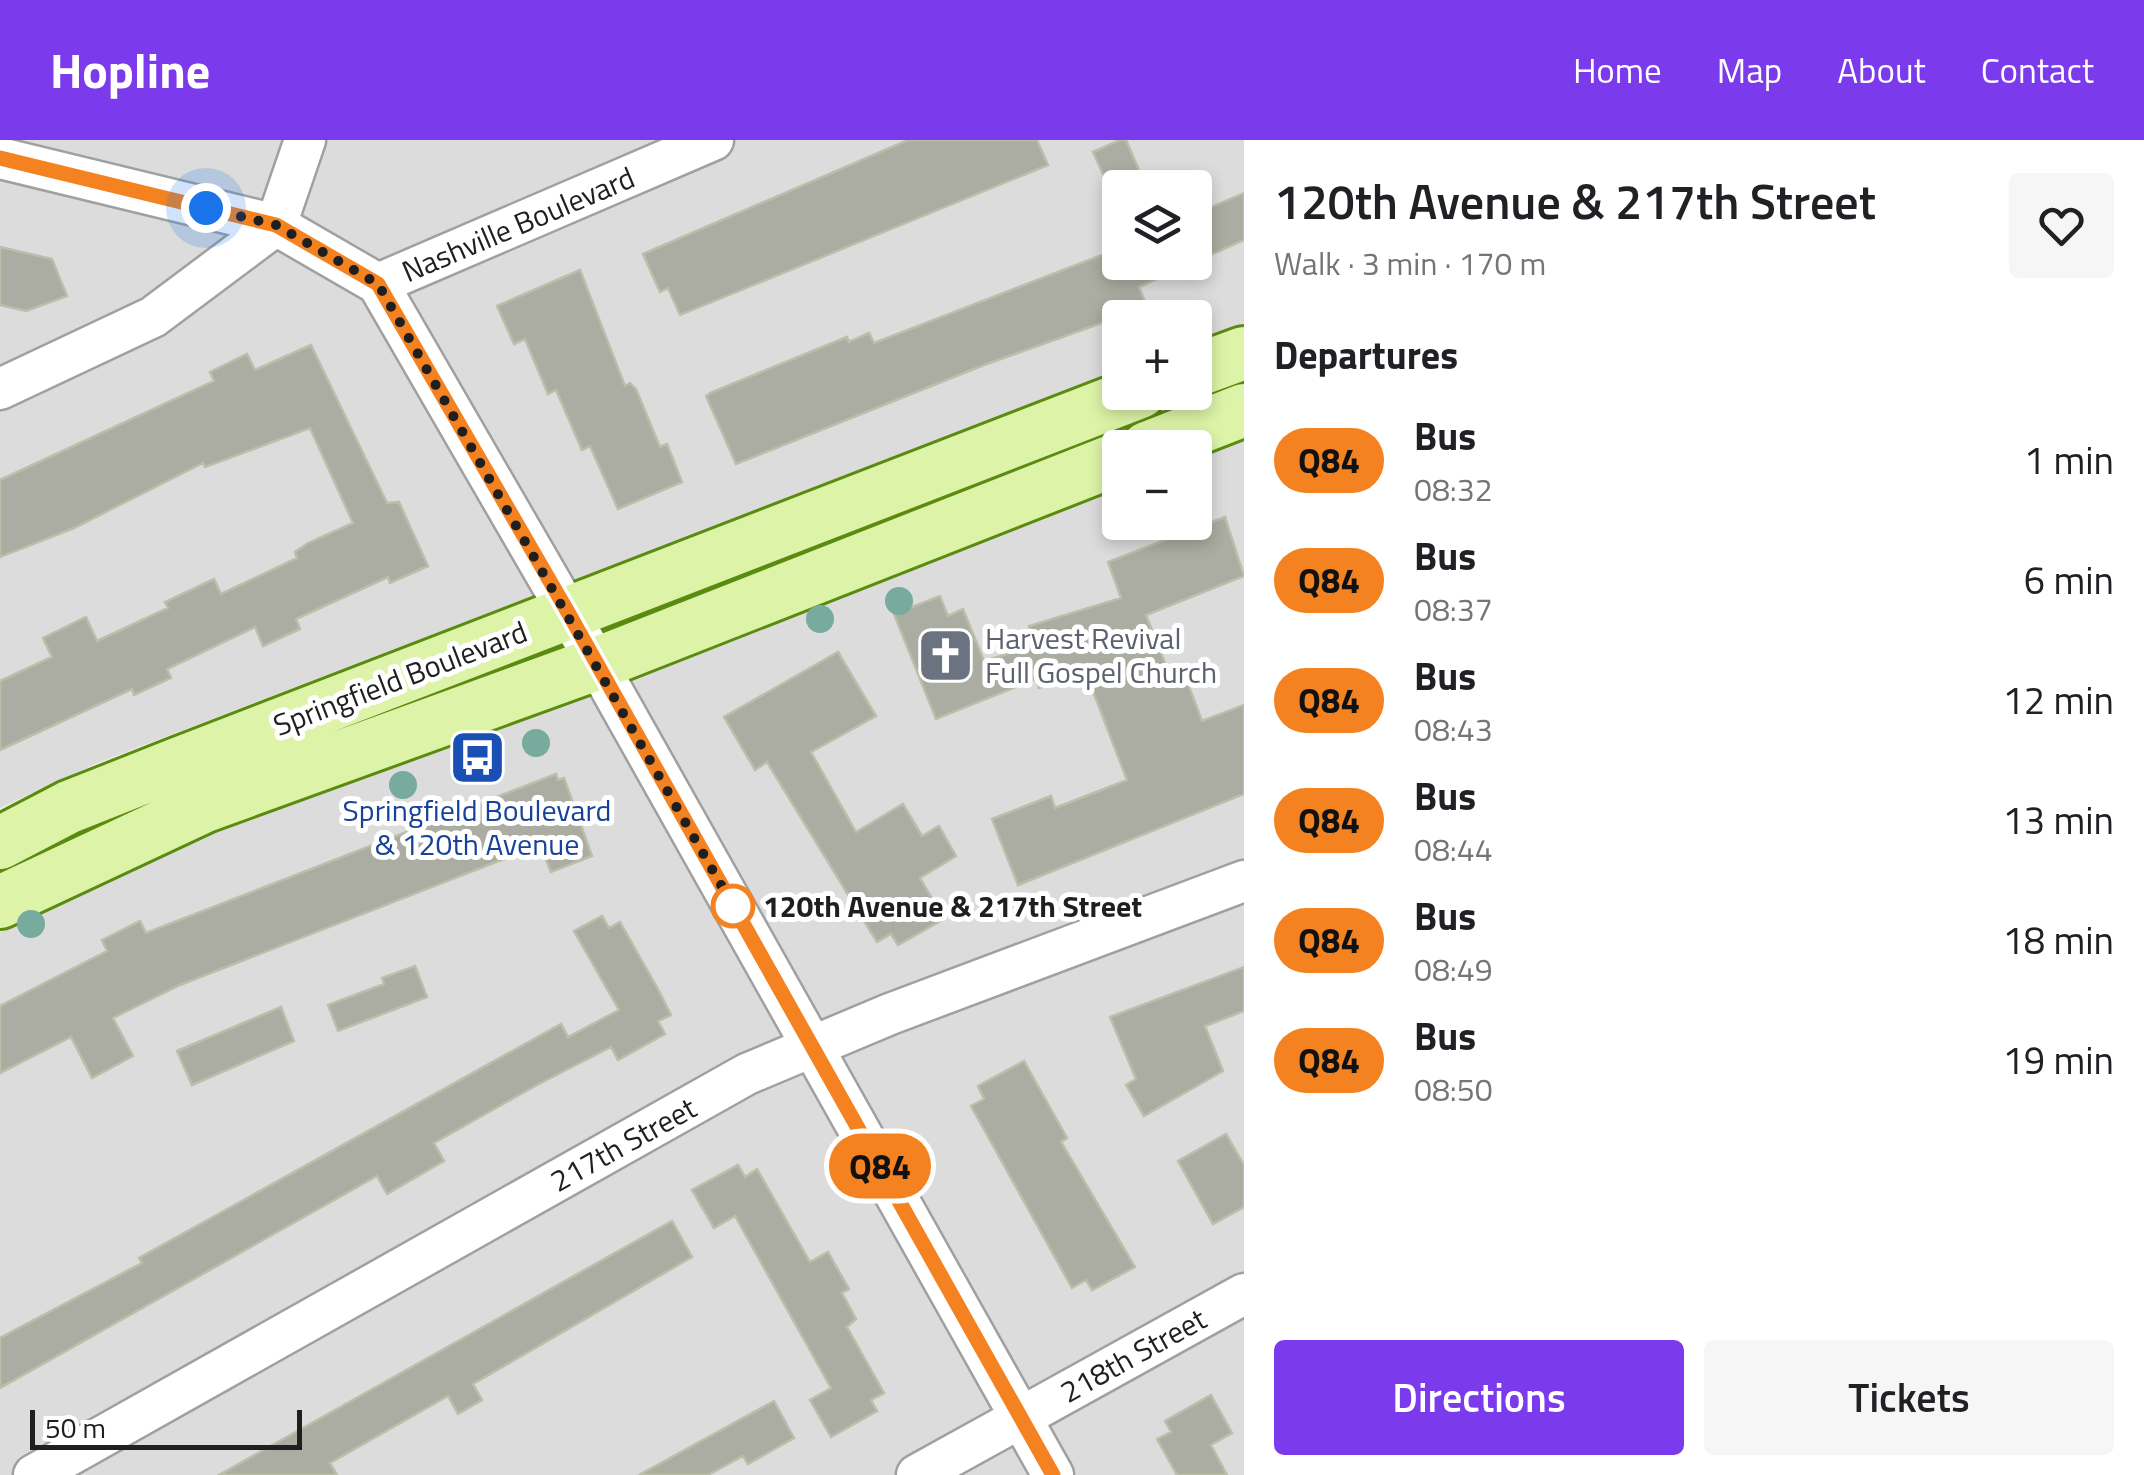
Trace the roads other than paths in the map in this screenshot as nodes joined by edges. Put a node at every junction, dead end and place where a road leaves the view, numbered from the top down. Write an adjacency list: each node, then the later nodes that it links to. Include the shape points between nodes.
1 (305, 140): 4 (street)
2 (714, 140): 5 (street, Nashville Boulevard)
3 (0, 158): 4 (street)
4 (276, 225): 5 (street); 8 (street, via 154,318)
5 (378, 284): 13 (street)
6 (1244, 352): 7 (main road)
7 (1212, 365)
8 (0, 389)
9 (1102, 407): 13 (main road, Springfield Boulevard)
10 (1244, 410): 11 (main road)
11 (1193, 430)
12 (1102, 465): 14 (main road, Springfield Boulevard)
13 (569, 614): 14 (street); 15 (main road, Springfield Boulevard, via 69,807)
14 (596, 664): 17 (main road, Springfield Boulevard, via 205,806); 18 (street)
15 (0, 843)
16 (1244, 881): 18 (street, 217th Street)
17 (0, 902)
18 (813, 1048): 20 (street); 21 (street, 217th Street, via 748,1074)
19 (1244, 1294): 20 (street, 218th Street)
20 (1020, 1417): 22 (street, 218th Street); 23 (street)
21 (34, 1475)
22 (917, 1475)
23 (1053, 1475)

